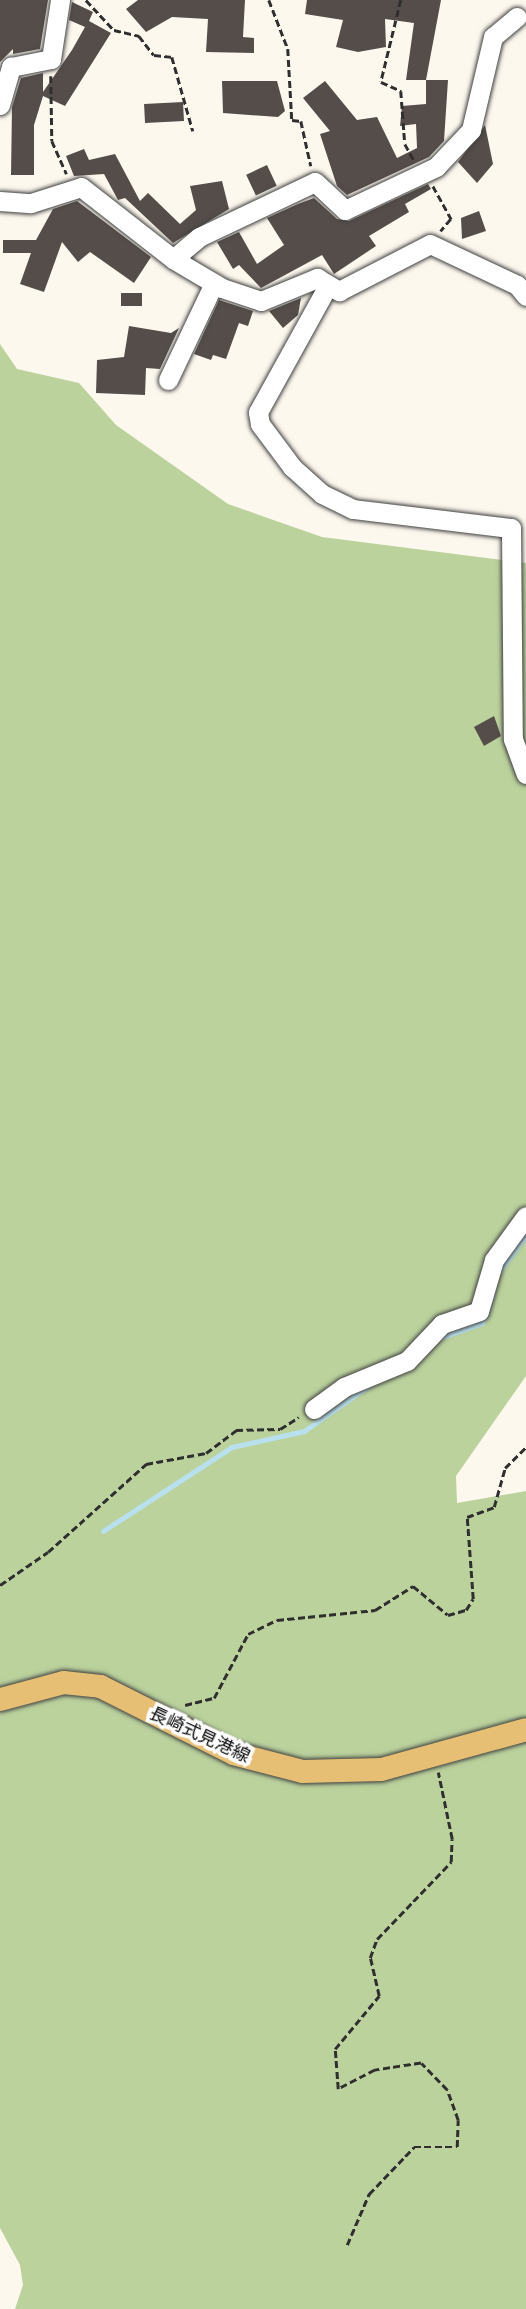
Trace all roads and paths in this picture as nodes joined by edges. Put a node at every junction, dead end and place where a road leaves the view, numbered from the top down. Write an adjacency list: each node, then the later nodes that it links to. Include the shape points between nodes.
1 (60, 0): 6 (street)
2 (86, 0): 8 (path, via 114,30 139,36 154,55 172,57)
3 (269, 0): 10 (path, via 288,49 292,120 301,121)
4 (401, 0): 9 (path, via 381,82 401,91 405,144)
5 (517, 17): 9 (street, via 494,37 471,130 454,152)
6 (51, 59): 7 (street, via 11,67); 11 (path, via 52,141)
7 (0, 105)
8 (193, 131)
9 (423, 171): 10 (street, via 345,210); 13 (path, via 451,219)
10 (314, 182): 14 (street, via 199,237)
11 (73, 187): 12 (street, via 31,203); 14 (street)
12 (0, 201)
13 (430, 244): 16 (street, via 359,284); 17 (street, via 517,285)
14 (173, 259): 15 (street)
15 (214, 283): 16 (street, via 261,301 317,278); 18 (street)
16 (326, 289): 19 (street, via 258,412 260,424 312,485 353,509 511,528 513,739)
17 (526, 296)
18 (168, 380)
19 (526, 774)
20 (526, 1216): 21 (street, via 494,1260 479,1311 442,1324 407,1361 344,1387)
21 (314, 1409): 23 (path, via 280,1429 236,1430 206,1453 146,1464 48,1552)
22 (526, 1447): 25 (path, via 505,1468 494,1507 467,1517 474,1599 466,1610 448,1615 413,1586 375,1610 277,1620 248,1634 214,1698)
23 (0, 1585)
24 (0, 1699): 27 (main road, 長崎式見港線, via 63,1682 100,1686 233,1753 302,1771 381,1769)
25 (178, 1705)
26 (526, 1729): 27 (main road, 長崎式見港線)
27 (435, 1755): 28 (path, via 453,1839 451,1863 377,1938 370,1958 379,1996 335,2049 338,2089 375,2070 421,2063 447,2090 458,2120 457,2147 414,2147 369,2194)
28 (347, 2245)

